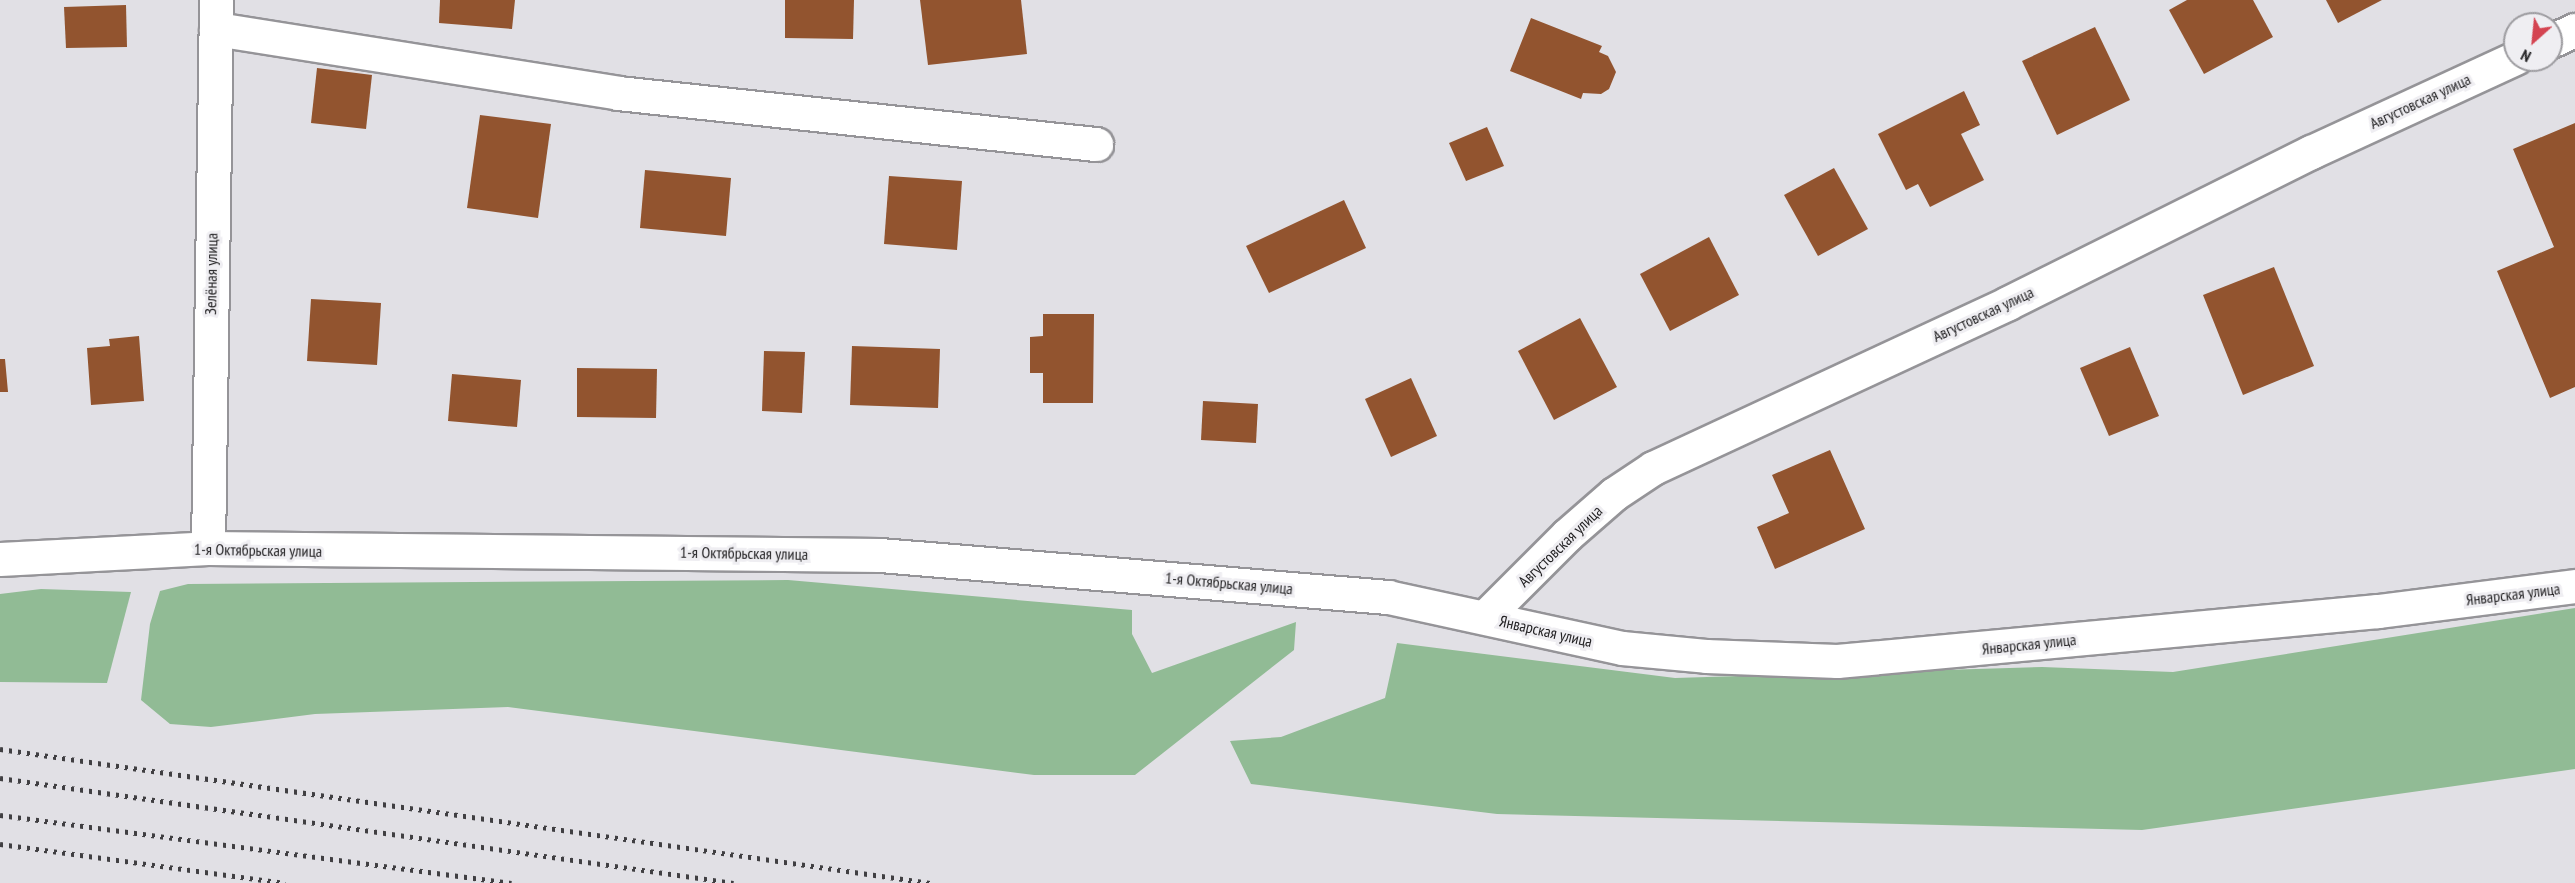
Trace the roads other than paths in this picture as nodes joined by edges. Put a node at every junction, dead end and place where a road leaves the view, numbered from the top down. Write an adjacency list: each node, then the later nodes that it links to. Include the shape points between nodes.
1 (216, 15): 3 (street, via 618,93); 4 (street, Зелёная улица)
2 (2503, 64): 7 (street, Августовская улица, via 2311,152 2008,303 1653,468 1614,494 1567,535)
3 (1095, 144)
4 (208, 548): 5 (street, 1-я Октябрьская улица); 7 (street, 1-я Октябрьская улица, via 880,555 1388,597)
5 (0, 559)
6 (2575, 586): 7 (street, Январская улица, via 2378,611 1857,661 1659,652)
7 (1485, 618)

